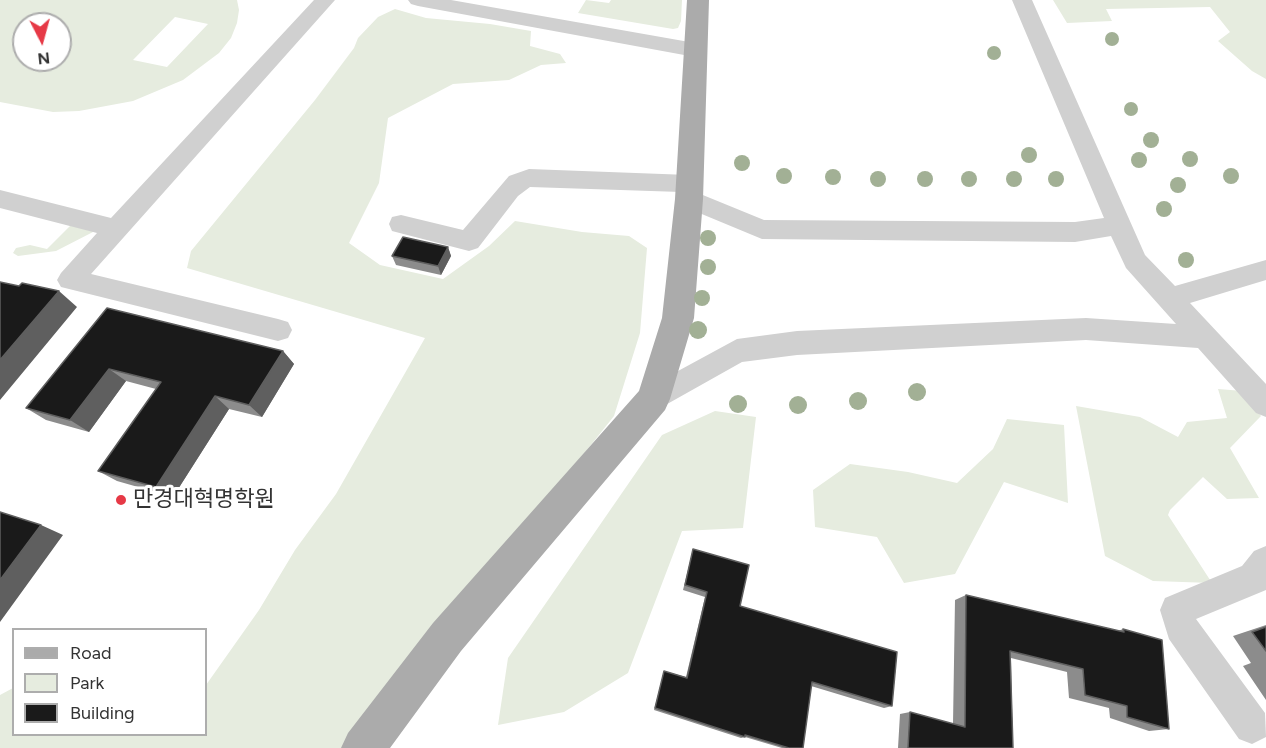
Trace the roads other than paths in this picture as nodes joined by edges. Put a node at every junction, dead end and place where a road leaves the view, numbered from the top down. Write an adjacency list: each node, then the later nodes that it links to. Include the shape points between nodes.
1 (325, 0): 10 (street)
2 (418, 0): 5 (street)
3 (698, 0): 5 (main road)
4 (1022, 0): 9 (street)
5 (695, 50): 6 (main road)
6 (689, 192): 8 (street, via 529,178 509,190 470,241); 9 (street, via 762,230 1075,232); 15 (main road, via 678,318)
7 (0, 199): 10 (street)
8 (401, 224)
9 (1118, 225): 12 (street, via 1134,261)
10 (116, 228): 13 (street, via 70,280)
11 (1266, 270): 12 (street)
12 (1168, 299): 14 (street)
13 (278, 330)
14 (1202, 337): 15 (street, via 1086,329 797,343 737,351); 16 (street)
15 (653, 399): 19 (main road, via 447,637)
16 (1266, 404)
17 (1266, 563): 18 (street, via 1254,578 1177,610 1181,627)
18 (1252, 726)
19 (363, 748)

